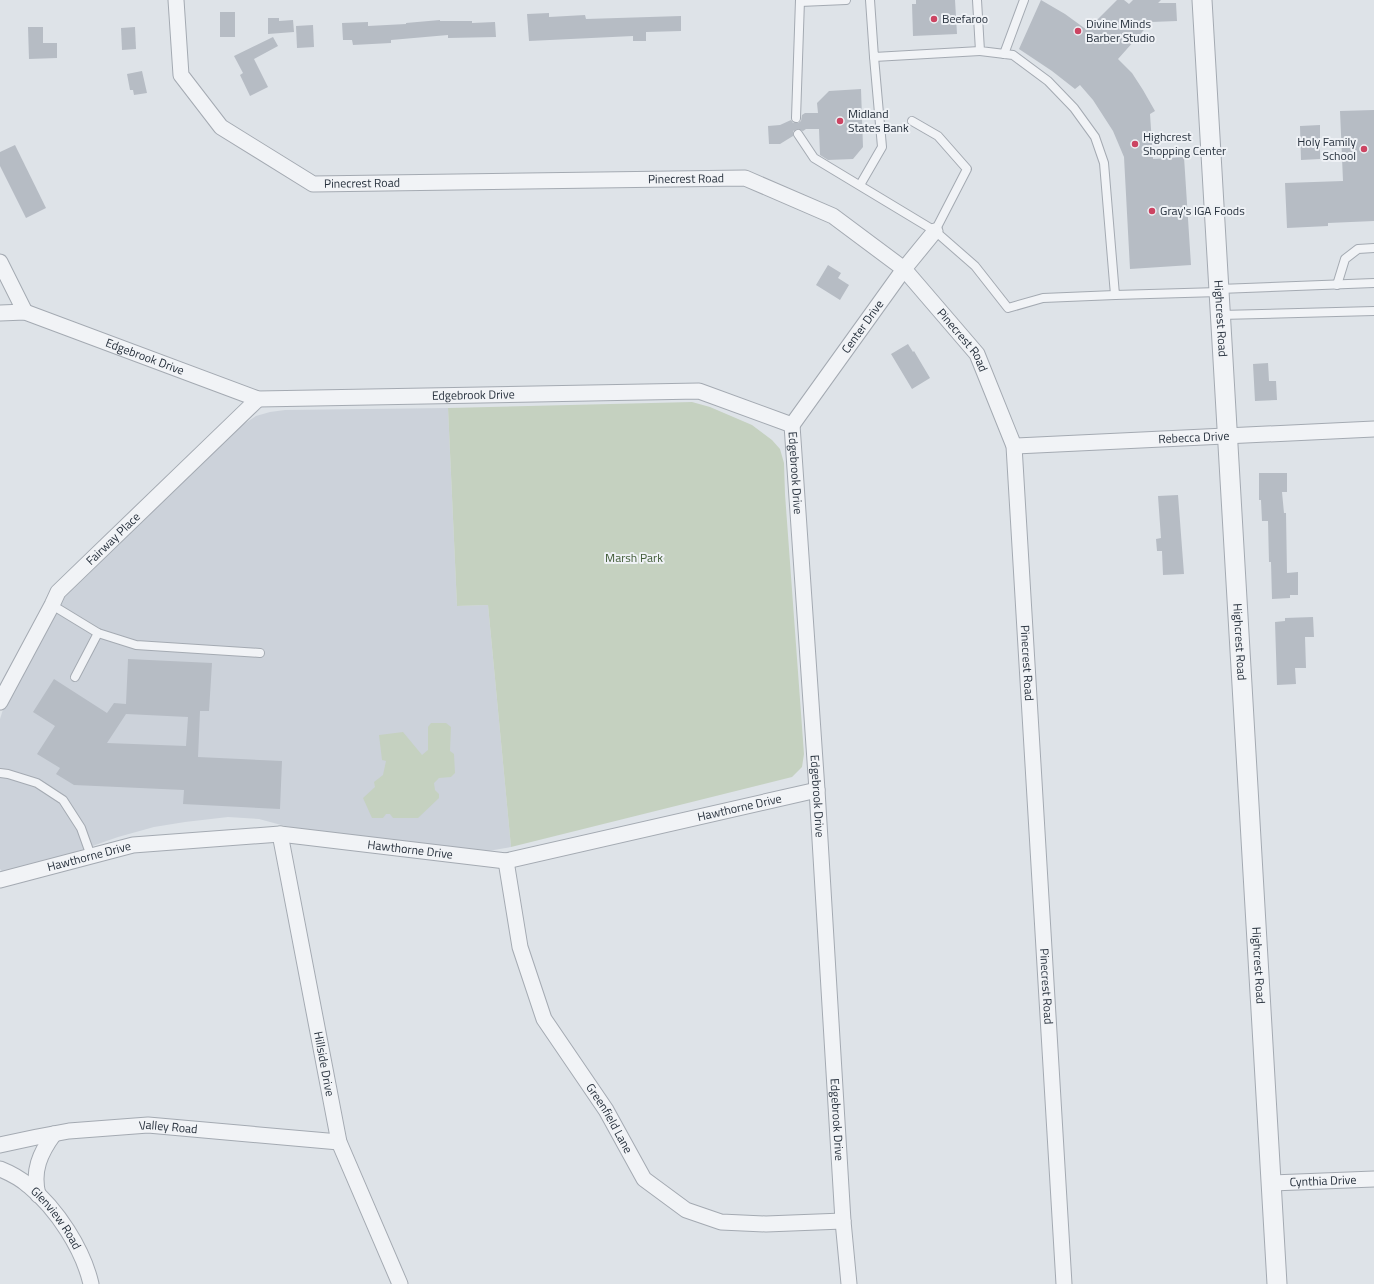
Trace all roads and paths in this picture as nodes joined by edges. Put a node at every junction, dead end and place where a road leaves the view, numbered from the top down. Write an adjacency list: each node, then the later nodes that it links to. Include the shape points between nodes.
1 (176, 0): 18 (street, Pinecrest Road, via 182,75 222,127 313,184 745,178 833,216)
2 (846, 0): 7 (lane)
3 (870, 0): 10 (lane)
4 (977, 0): 8 (lane)
5 (1024, 0): 9 (lane)
6 (1202, 0): 21 (street, Highcrest Road)
7 (800, 1): 11 (lane)
8 (980, 51): 9 (lane); 10 (lane)
9 (1004, 54): 22 (lane, via 1013,55 1048,81 1074,108 1095,137 1104,163)
10 (874, 57): 14 (lane, via 882,147)
11 (796, 118)
12 (912, 121): 15 (lane, via 938,136 967,170)
13 (798, 134): 14 (lane, via 814,158)
14 (860, 185): 15 (lane)
15 (935, 231): 18 (street, Center Drive); 22 (lane, via 975,266 1008,308 1044,298)
16 (1374, 248): 20 (lane, via 1358,249 1345,259)
17 (0, 262): 24 (street)
18 (904, 269): 28 (street, Center Drive); 31 (street, Pinecrest Road, via 977,354)
19 (1374, 283): 20 (lane)
20 (1337, 285): 21 (lane)
21 (1219, 290): 22 (lane); 26 (street, Highcrest Road)
22 (1115, 295)
23 (1374, 311): 26 (lane)
24 (25, 312): 25 (street, Edgebrook Drive); 27 (street, Edgebrook Drive)
25 (0, 313)
26 (1220, 315): 30 (street, Highcrest Road)
27 (258, 399): 28 (street, Edgebrook Drive, via 699,391); 32 (street, Fairway Place, via 58,592)
28 (792, 425): 38 (street, Edgebrook Drive)
29 (1374, 429): 30 (street, Rebecca Drive)
30 (1227, 436): 31 (street, Rebecca Drive); 48 (street, Highcrest Road)
31 (1014, 446): 54 (street, Pinecrest Road)
32 (52, 605): 33 (lane); 36 (street, Fairway Place)
33 (98, 633): 34 (lane, via 136,645); 35 (lane)
34 (260, 653)
35 (75, 676)
36 (0, 702)
37 (0, 773): 40 (lane, via 37,783 63,800 81,828)
38 (817, 790): 41 (street, Hawthorne Drive); 50 (street, Edgebrook Drive)
39 (280, 834): 40 (street, Hawthorne Drive, via 133,845); 41 (street, Hawthorne Drive); 44 (street, Hillside Drive)
40 (91, 856): 42 (street, Hawthorne Drive)
41 (506, 861): 50 (street, Greenfield Lane, via 520,947 544,1019 606,1110 644,1179 686,1210 721,1222 766,1224)
42 (0, 880)
43 (54, 1134): 44 (street, Valley Road, via 148,1125); 45 (street, Valley Road); 49 (street, via 43,1149 37,1166)
44 (339, 1142): 52 (street, Hillside Drive)
45 (0, 1145)
46 (0, 1169): 49 (street, Glenview Road, via 28,1185)
47 (1374, 1179): 48 (street, Cynthia Drive)
48 (1272, 1183): 55 (street, Highcrest Road)
49 (38, 1195): 51 (street, Glenview Road, via 66,1229 79,1252)
50 (843, 1221): 53 (street, Edgebrook Drive)
51 (91, 1284)
52 (400, 1284)
53 (849, 1284)
54 (1064, 1284)
55 (1277, 1284)

